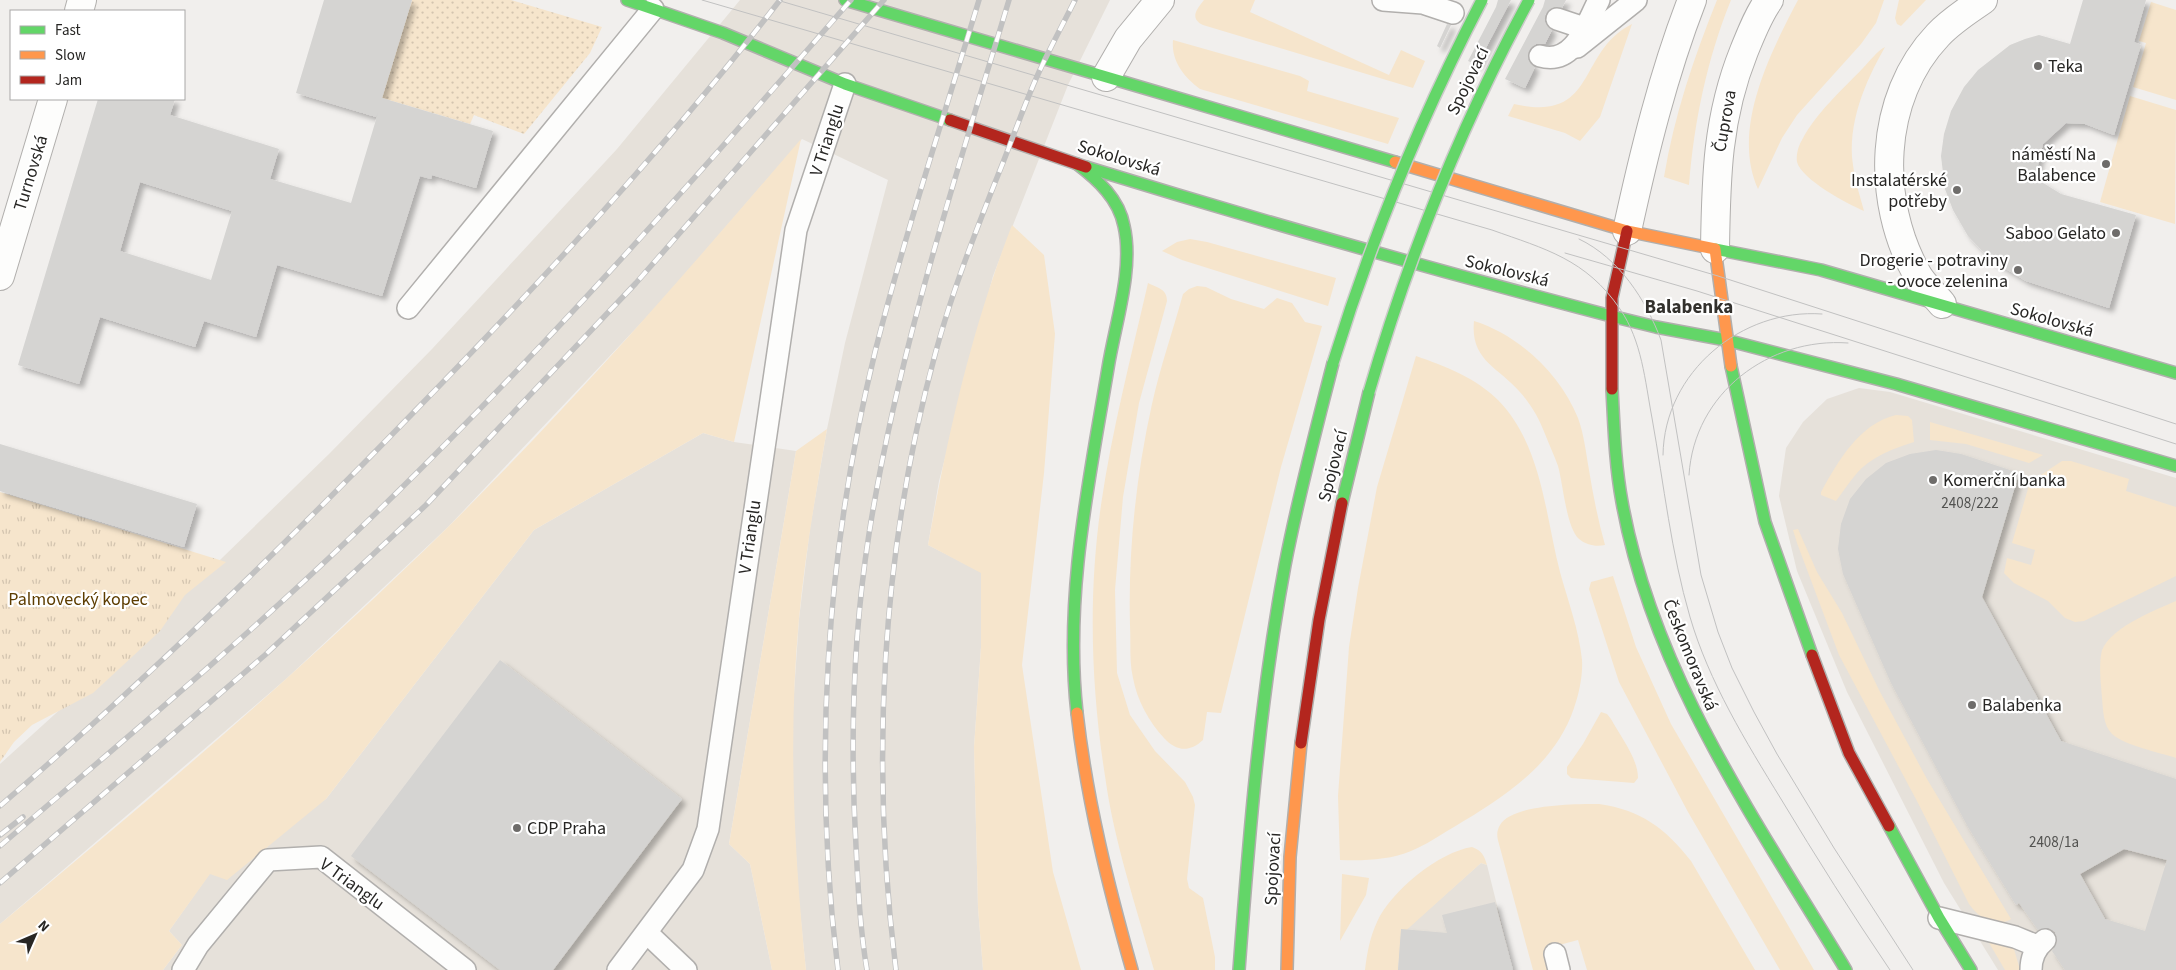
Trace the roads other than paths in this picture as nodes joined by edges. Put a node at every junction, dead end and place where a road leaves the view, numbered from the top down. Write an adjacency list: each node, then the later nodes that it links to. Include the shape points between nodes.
1 (627, 0): 12 (main road, Sokolovská)
2 (846, 0): 18 (main road)
3 (1160, 0): 18 (street, via 1128,39)
4 (1384, 0): 13 (lane, via 1423,3)
5 (1482, 0): 38 (main road, Spojovací, bridge, via 1404,160 1367,258 1334,363 1285,565 1253,797)
6 (1530, 0): 39 (main road, Spojovací, bridge, via 1495,65 1430,208 1394,308 1343,495 1319,620 1294,811)
7 (1599, 0): 15 (lane)
8 (1692, 0): 22 (street, via 1661,93)
9 (1769, 0): 23 (street, Čuprova, via 1748,40 1732,81 1724,114 1718,147)
10 (1983, 0): 25 (street, via 1958,16 1921,56 1897,104 1892,129 1890,182 1899,229 1919,276)
11 (1629, 6): 15 (lane, via 1604,24); 17 (lane)
12 (653, 9): 19 (main road, Sokolovská, via 723,33); 26 (lane)
13 (1453, 13)
14 (1557, 19): 15 (lane)
15 (1584, 28): 17 (lane)
16 (1540, 56): 17 (lane, via 1550,59)
17 (1564, 56)
18 (1106, 77): 22 (main road)
19 (845, 84): 21 (main road, Sokolovská); 32 (lane, V Trianglu, via 796,230 708,829 693,870)
20 (53, 100): 24 (street, Turnovská)
21 (1077, 164): 27 (main road, Sokolovská, via 1260,221); 37 (main road, via 1099,180 1116,202 1124,220 1126,237 1122,288 1080,535 1072,641 1083,773 1093,825)
22 (1627, 231): 23 (main road, Sokolovská); 27 (main road, Českomoravská)
23 (1715, 249): 25 (main road, Sokolovská, via 1821,270); 28 (main road)
24 (0, 276)
25 (1942, 304): 29 (main road, Sokolovská)
26 (408, 308)
27 (1611, 316): 28 (main road, Sokolovská, via 1656,328); 40 (main road, Českomoravská, via 1613,420 1622,502 1633,551 1662,637 1706,738)
28 (1726, 340): 30 (main road, via 1913,388); 31 (main road, via 1765,522 1785,582 1849,754)
29 (2176, 373)
30 (2176, 466)
31 (1939, 918): 41 (main road); 42 (lane, via 2041,943 2031,961)
32 (647, 933): 35 (lane, V Trianglu); 36 (lane)
33 (183, 970): 34 (lane, V Trianglu, via 198,945 268,860 321,857)
34 (465, 970)
35 (618, 970)
36 (686, 970)
37 (1132, 970)
38 (1239, 970)
39 (1287, 970)
40 (1846, 970)
41 (1971, 970)
42 (2031, 970)

